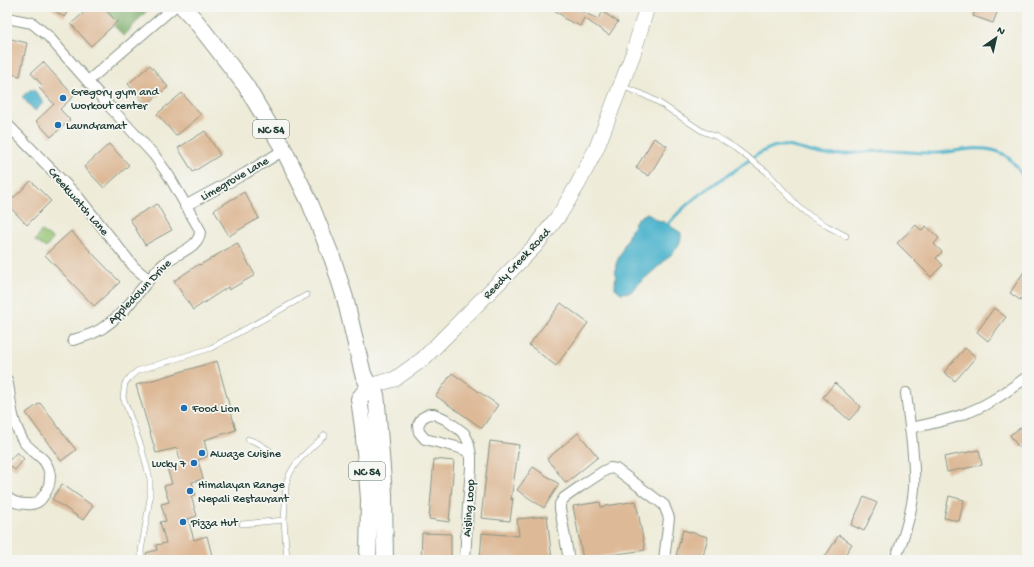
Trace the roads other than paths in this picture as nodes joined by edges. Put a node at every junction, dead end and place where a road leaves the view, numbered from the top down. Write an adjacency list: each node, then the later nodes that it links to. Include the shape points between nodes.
1 (174, 7): 5 (street)
2 (183, 7): 8 (main road, NC 54, via 246,86)
3 (647, 7): 6 (street, Reedy Creek Road)
4 (7, 18): 5 (street, Appledown Drive, via 32,23 41,29)
5 (88, 82): 9 (street, Appledown Drive, via 154,155)
6 (620, 86): 10 (lane, via 658,102 702,131 735,148 768,172 810,216); 16 (street, Reedy Creek Road, via 597,147 578,184 560,214 536,245 423,359 395,379)
7 (7, 124): 11 (street, Creekwatch Lane, via 79,198 134,267)
8 (284, 150): 9 (street, Limegrove Lane); 16 (main road, NC 54, via 310,203 333,260 363,374)
9 (185, 206): 11 (street, Appledown Drive, via 200,230 199,238 194,245 164,263)
10 (846, 236)
11 (148, 280): 13 (street, Appledown Drive, via 116,318 102,328)
12 (307, 295): 26 (lane, via 211,348 137,371 125,383 124,397 150,479)
13 (73, 340)
14 (1027, 377): 18 (street, via 1008,391 969,412)
15 (7, 380): 23 (street, via 13,419 24,442 49,466 50,480 48,489 34,505 22,504)
16 (369, 386): 28 (main road, NC 54, via 359,399 369,499); 29 (main road, NC 54, via 376,395 378,404)
17 (906, 393): 18 (street)
18 (910, 428): 33 (street, via 914,489 908,523)
19 (325, 435): 24 (lane, via 299,460 290,474 286,485)
20 (248, 439): 21 (lane)
21 (269, 450)
22 (471, 455): 22 (street, Aisling Loop, via 464,433 434,414 422,418 418,425 419,432 425,439 457,447); 30 (street, Aisling Loop)
23 (7, 497)
24 (284, 520): 25 (lane); 27 (lane)
25 (242, 524)
26 (142, 560)
27 (287, 560)
28 (368, 560)
29 (385, 560)
30 (465, 560)
31 (569, 560): 32 (street, via 560,504 575,490 610,468 616,469 664,505 669,518)
32 (664, 560)
33 (895, 560)

